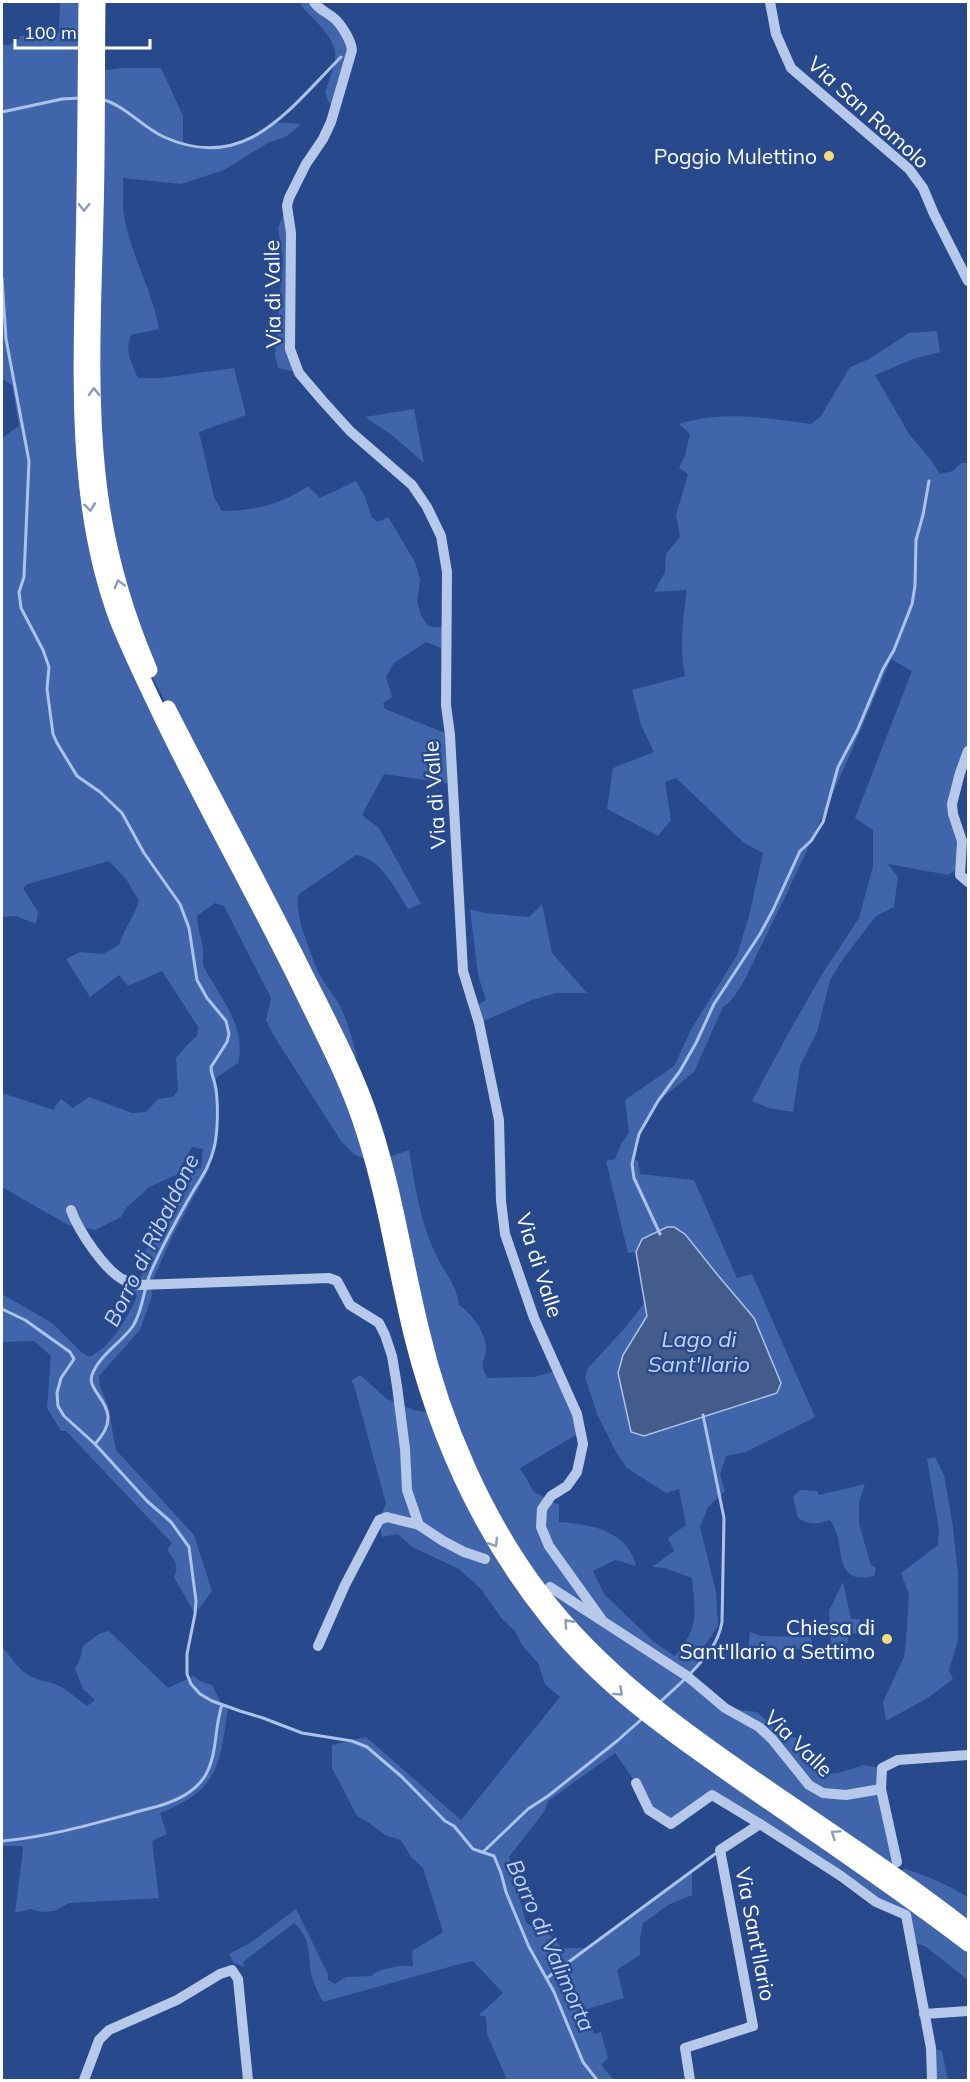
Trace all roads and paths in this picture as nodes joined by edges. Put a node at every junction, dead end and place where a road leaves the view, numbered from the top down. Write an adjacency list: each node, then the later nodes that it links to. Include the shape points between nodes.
1 (86, 2): 20 (highway, one-way to 20, via 82,408 87,484 100,562 117,619 144,680 193,783 277,939 354,1104 379,1190 427,1395 462,1482 494,1543 532,1598 553,1626 607,1680 702,1757)
2 (98, 2): 19 (highway, one-way to 2, via 672,1721 612,1669 540,1591 473,1478 438,1393 390,1186 364,1099 287,936 153,678 118,581 101,498 94,404)
3 (314, 2): 12 (street, Via di Valle, via 336,20 352,50 331,122 287,206 291,233 290,349 299,373 322,400 350,431 412,485 428,507 441,536 447,572 446,705 463,971 500,1120 505,1234 534,1318 577,1414 583,1444 578,1472 542,1509 541,1527 549,1546)
4 (770, 2): 5 (street, Via San Romolo, via 776,34 791,68 909,169 923,188)
5 (969, 280)
6 (969, 751): 7 (street, via 952,804 962,841 960,875)
7 (969, 882)
8 (71, 1210): 9 (street, via 105,1264 126,1281 337,1281 350,1305 379,1323 385,1335 397,1386 407,1490)
9 (419, 1525): 10 (street, via 443,1541); 13 (street, via 387,1517 379,1520)
10 (485, 1559)
11 (550, 1587): 12 (street, Via Valle)
12 (602, 1620): 16 (street, Via Valle, via 689,1678 724,1708 759,1727 809,1785 823,1793 846,1795)
13 (318, 1646)
14 (969, 1755): 16 (street, via 898,1760 882,1768)
15 (636, 1783): 17 (street, via 648,1810 671,1824 712,1795)
16 (882, 1789): 18 (street)
17 (760, 1824): 22 (street, via 876,1902 906,1915); 25 (street, Via Sant'Ilario, via 720,1850 753,2026 686,2048)
18 (897, 1862)
19 (969, 1929)
20 (969, 1944)
21 (969, 2011): 22 (street)
22 (924, 2014): 26 (street)
23 (84, 2080): 24 (street, via 99,2040 109,2030 232,1971 238,1979)
24 (248, 2080)
25 (690, 2080)
26 (932, 2080)

